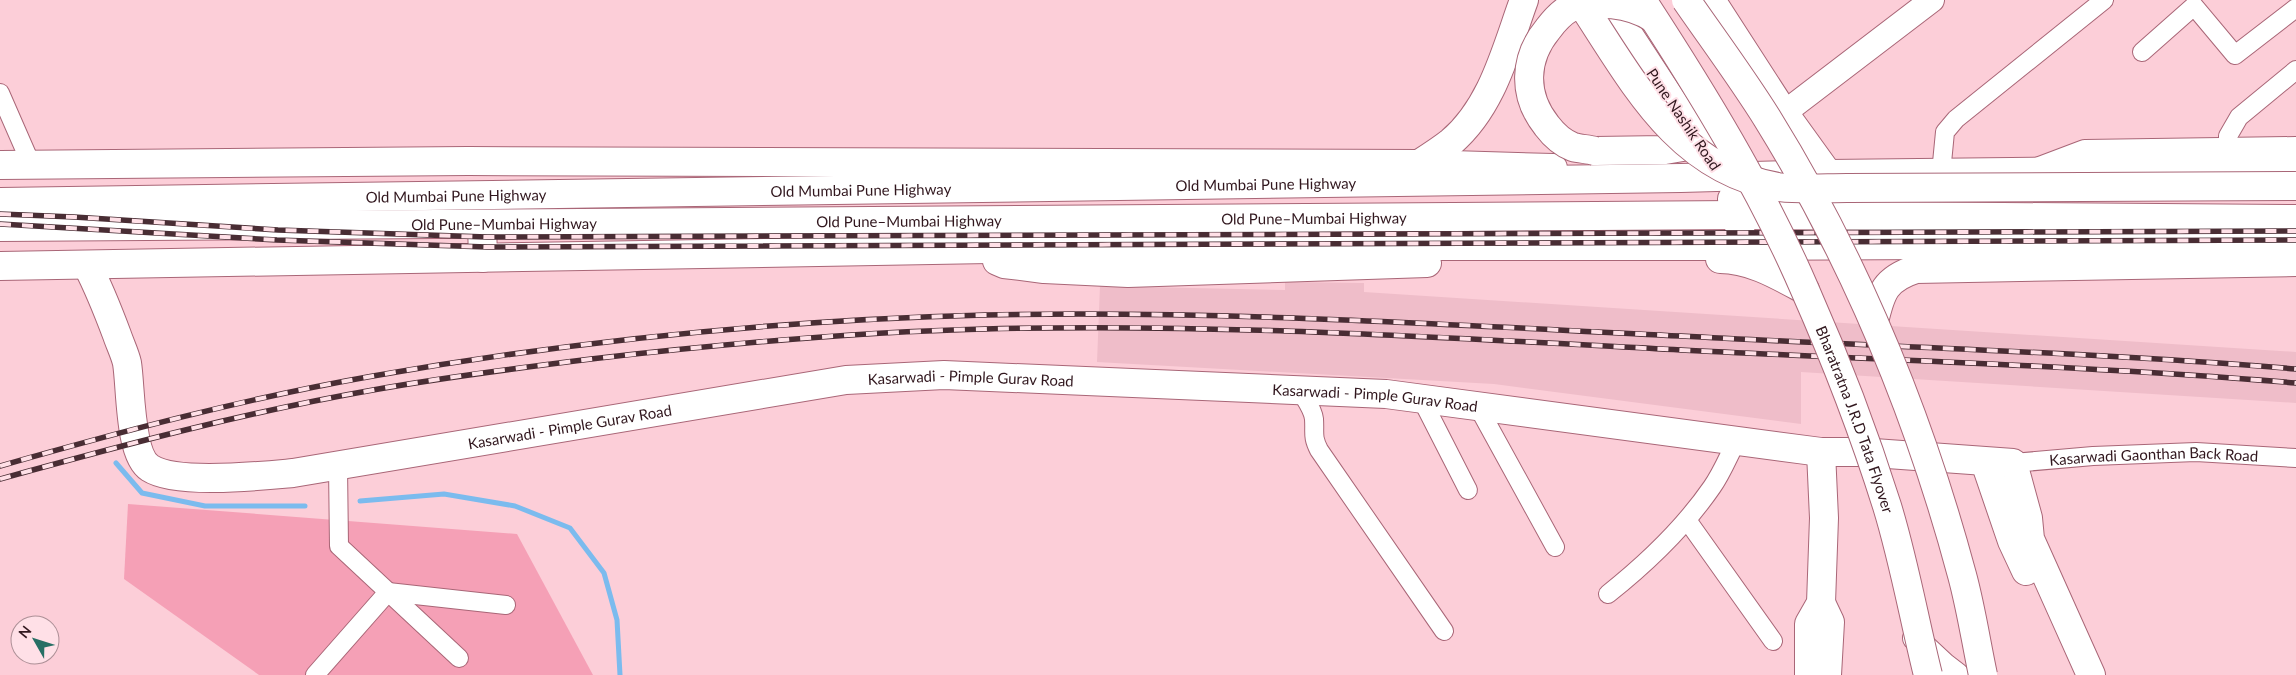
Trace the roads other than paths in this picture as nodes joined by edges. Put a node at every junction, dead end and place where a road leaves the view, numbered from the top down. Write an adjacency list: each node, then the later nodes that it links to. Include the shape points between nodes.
1 (1524, 0): 20 (main road, via 1495,82 1473,117 1452,141)
2 (1579, 0): 29 (main road, bridge, via 1649,104 1676,136 1703,158 1778,187)
3 (1606, 0): 15 (main road, Pune Nashik Road)
4 (1686, 0): 43 (main road, bridge, via 1767,119 1818,210)
5 (1711, 0): 14 (main road)
6 (1932, 0): 14 (street)
7 (2104, 0): 24 (street, via 1956,119 1945,132)
8 (2194, 2): 9 (street, via 2235,55); 11 (street)
9 (2296, 8)
10 (1647, 9): 16 (main road, bridge, via 1612,2 1592,2 1570,8 1540,39 1530,60 1528,78 1531,98 1541,119 1553,134 1572,146 1596,151); 42 (main road, Bharatratna J.R.D Tata Flyover, bridge, via 1717,121 1766,209)
11 (2142, 52)
12 (2296, 70): 18 (street, via 2239,117 2228,136)
13 (0, 93): 19 (street)
14 (1784, 113): 25 (main road); 26 (main road, via 1774,146)
15 (1700, 144): 16 (main road); 27 (main road, Pune Nashik Road)
16 (1665, 150): 28 (main road)
17 (2296, 151): 18 (main road)
18 (2228, 152): 23 (main road, via 2085,154)
19 (31, 164): 20 (main road, via 468,161); 21 (main road)
20 (1419, 164): 28 (main road, via 1618,169)
21 (0, 165)
22 (2296, 169): 23 (main road, Old Mumbai Pune Highway)
23 (2039, 171): 24 (main road, Old Mumbai Pune Highway)
24 (1941, 173): 25 (main road, Old Mumbai Pune Highway)
25 (1828, 174): 26 (main road, Old Mumbai Pune Highway)
26 (1756, 176): 27 (main road, Old Mumbai Pune Highway); 31 (main road)
27 (1723, 177): 28 (main road, Old Mumbai Pune Highway); 31 (main road, Pune Nashik Road)
28 (1686, 178): 30 (main road, Old Mumbai Pune Highway)
29 (2296, 186)
30 (0, 202)
31 (1735, 209): 32 (main road, Old Pune–Mumbai Highway); 33 (main road, Old Pune–Mumbai Highway, via 1704,216); 36 (main road, Pune Nashik Road)
32 (2296, 220)
33 (482, 224): 34 (main road, Old Pune–Mumbai Highway); 38 (main road)
34 (0, 227)
35 (2296, 243): 36 (main road)
36 (1744, 246): 37 (main road, via 1365,245)
37 (970, 250): 38 (main road); 42 (main road, via 1004,264 1092,273 1373,264 1728,259 1756,265)
38 (483, 258): 40 (main road)
39 (2296, 262): 43 (main road, via 1916,269 1893,279 1885,289)
40 (87, 265): 41 (main road); 53 (main road, Kasarwadi - Pimple Gurav Road, via 127,362 131,417 144,464 161,473 241,478)
41 (0, 266)
42 (1805, 290): 68 (main road, Bharatratna J.R.D Tata Flyover, bridge, via 1863,435 1887,508)
43 (1874, 322): 70 (main road, bridge, via 1905,395 1937,488 1963,577)
44 (1300, 390): 45 (main road, Kasarwadi - Pimple Gurav Road); 53 (main road, Kasarwadi - Pimple Gurav Road, via 944,375 846,380); 62 (street, via 1314,419 1313,440)
45 (1420, 398): 46 (main road, Kasarwadi - Pimple Gurav Road); 54 (street)
46 (1477, 405): 47 (main road, Kasarwadi - Pimple Gurav Road); 57 (street)
47 (1737, 440): 48 (main road, Kasarwadi - Pimple Gurav Road); 56 (street, via 1713,486)
48 (1821, 452): 49 (main road, Kasarwadi - Pimple Gurav Road); 60 (main road, via 1824,518)
49 (1860, 452): 51 (main road, Kasarwadi - Pimple Gurav Road); 69 (street, via 1875,495 1899,602 1913,636)
50 (2296, 458): 52 (street, Kasarwadi Gaonthan Back Road, via 2196,452 2093,456)
51 (1985, 462): 52 (main road, Kasarwadi - Pimple Gurav Road); 55 (main road)
52 (2013, 464): 55 (main road)
53 (338, 466): 58 (street, via 339,546)
54 (1468, 490)
55 (2016, 518): 71 (main road, via 2012,541); 72 (main road, via 2030,539)
56 (1687, 520): 59 (street, via 1646,564); 63 (street)
57 (1555, 547)
58 (388, 592): 61 (street); 64 (street); 65 (street)
59 (1608, 594)
60 (1821, 603): 66 (main road, via 1809,624); 67 (main road, via 1830,622)
61 (506, 605)
62 (1444, 632)
63 (1773, 641)
64 (459, 658)
65 (316, 675)
66 (1809, 675)
67 (1827, 675)
68 (1928, 675)
69 (1957, 675)
70 (1983, 675)
71 (2076, 675)
72 (2091, 675)

